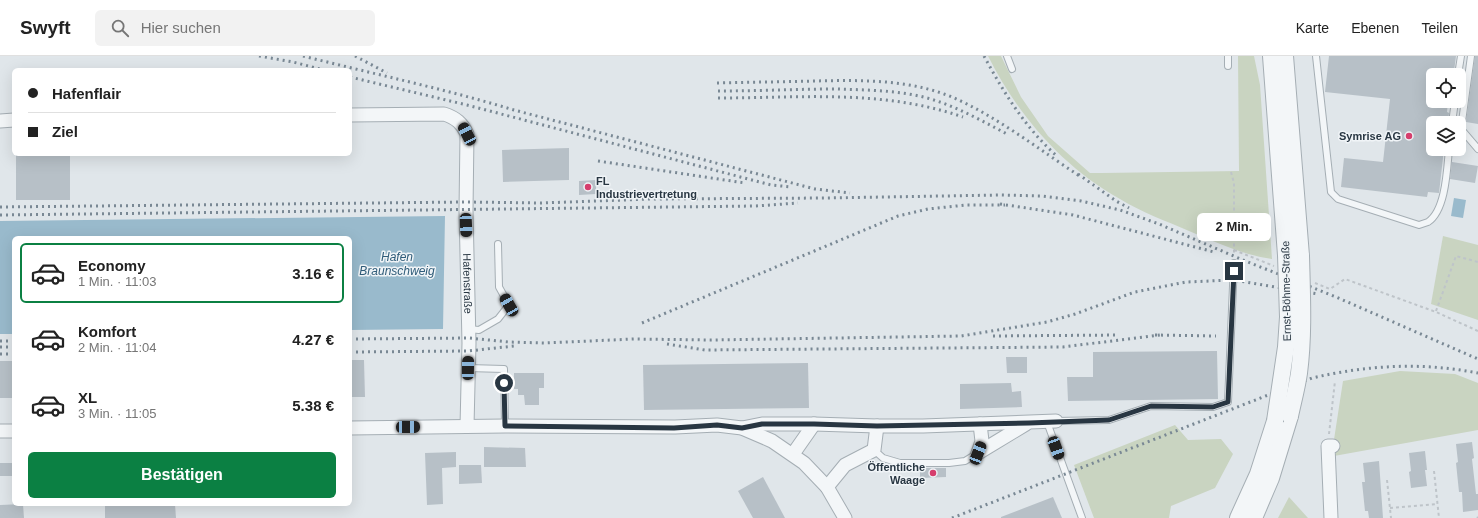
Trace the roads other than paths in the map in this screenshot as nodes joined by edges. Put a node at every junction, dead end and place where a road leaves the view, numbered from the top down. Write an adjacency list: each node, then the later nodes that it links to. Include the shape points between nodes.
1 (1007, 56): 10 (lane)
2 (1228, 56): 8 (lane)
3 (1271, 56): 17 (street, Ernst-Böhme-Straße)
4 (1286, 56): 17 (street, Ernst-Böhme-Straße)
5 (1316, 56): 15 (lane, via 1331,192 1338,199 1419,225 1435,214 1443,197)
6 (1461, 56): 9 (lane)
7 (1471, 56): 14 (lane, via 1461,129)
8 (1228, 66)
9 (1459, 68)
10 (1012, 69)
11 (352, 115): 19 (street, Hafenstraße, via 444,114 463,125 467,134)
12 (12, 120): 13 (street)
13 (0, 121)
14 (1478, 148)
15 (1448, 156)
16 (498, 244): 19 (lane, via 499,287 509,305 498,319 479,330)
17 (1294, 255): 39 (street, Ernst-Böhme-Straße, bridge, via 1286,347 1275,421 1258,474); 40 (street, Ernst-Böhme-Straße, bridge, via 1303,299 1299,374 1290,416 1271,478)
18 (1234, 263): 21 (lane, via 1228,402 1213,407 1151,406 1109,420)
19 (468, 329): 20 (street, Hafenstraße)
20 (468, 368): 25 (street, Hafenstraße); 26 (lane, via 504,369)
21 (1051, 422): 22 (street); 38 (lane)
22 (1029, 423): 24 (street); 34 (street)
23 (814, 424): 27 (street); 29 (street, via 762,424); 35 (street)
24 (980, 424): 27 (street); 34 (street, via 982,441)
25 (467, 426): 26 (street); 28 (street)
26 (505, 426): 29 (street, via 674,428 717,425)
27 (877, 426): 33 (street)
28 (352, 428)
29 (742, 428): 35 (street, via 772,441)
30 (0, 431): 31 (street)
31 (12, 431)
32 (1331, 446): 41 (street)
33 (874, 450): 34 (lane, via 883,458 900,463 965,461); 36 (street, via 845,465)
34 (978, 453)
35 (793, 454): 36 (street)
36 (827, 487): 37 (street)
37 (845, 518)
38 (1082, 518)
39 (1238, 518)
40 (1254, 518)
41 (1332, 518)

